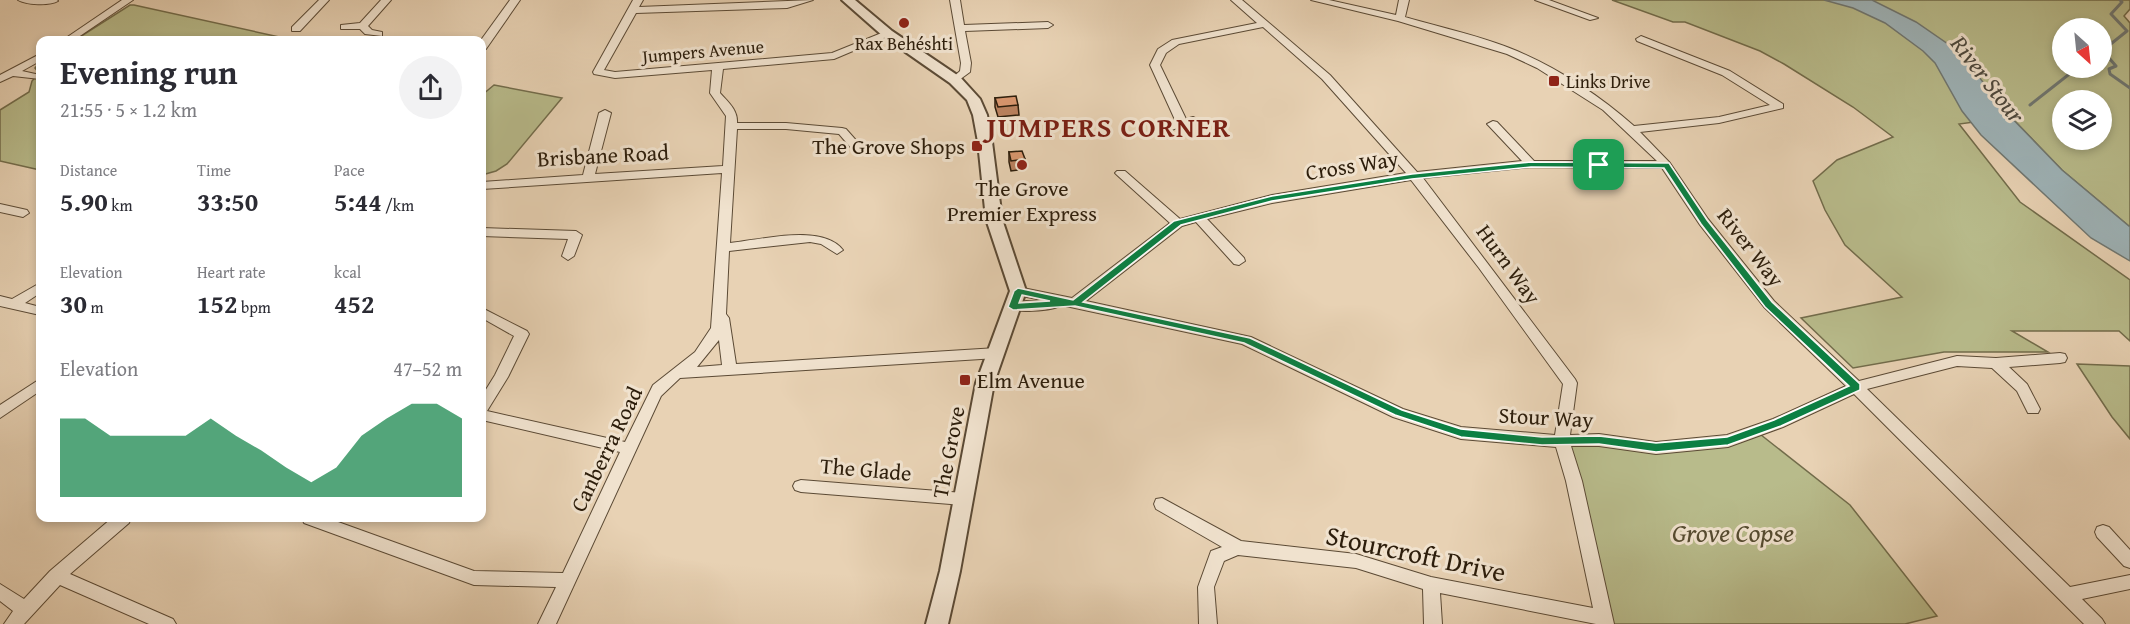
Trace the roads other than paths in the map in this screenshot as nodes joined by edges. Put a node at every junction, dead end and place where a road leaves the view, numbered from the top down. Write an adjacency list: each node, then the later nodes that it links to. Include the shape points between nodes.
1 (23, 0): 14 (street)
2 (128, 0): 26 (street)
3 (324, 0): 23 (street)
4 (386, 0): 20 (street)
5 (515, 0): 28 (street)
6 (638, 0): 15 (street, Jumpers Avenue)
7 (808, 0): 15 (street, via 787,5)
8 (848, 0): 25 (street)
9 (955, 0): 22 (street)
10 (1236, 0): 18 (street, Hurn Way)
11 (1316, 0): 17 (street, River Way)
12 (1404, 0): 17 (street)
13 (1540, 0): 16 (street)
14 (53, 1)
15 (633, 10): 30 (street, Jumpers Avenue, via 598,72 615,75)
16 (1593, 18)
17 (1400, 19): 39 (street, River Way, via 1512,52 1599,103)
18 (1264, 24): 38 (street, via 1176,42 1162,51 1155,65 1187,122); 46 (street, Hurn Way, via 1331,83)
19 (1048, 25): 22 (street)
20 (363, 26): 21 (street); 24 (street)
21 (345, 27)
22 (960, 28): 32 (street)
23 (296, 29)
24 (378, 34)
25 (888, 34): 30 (street, Jumpers Avenue, via 834,56); 32 (street)
26 (74, 36)
27 (1641, 39): 39 (street, via 1726,73 1779,106 1719,120)
28 (486, 41)
29 (36, 59): 31 (street)
30 (718, 66): 37 (street, Canberra Road, via 715,93 729,110)
31 (13, 73): 33 (street); 34 (street)
32 (955, 73): 58 (street, via 977,106 993,219)
33 (36, 77)
34 (0, 79)
35 (605, 113): 45 (street)
36 (1493, 124): 41 (street)
37 (731, 126): 40 (street, via 846,129); 43 (street, Canberra Road)
38 (1165, 129)
39 (1632, 130): 42 (street, River Way)
40 (856, 147)
41 (1531, 164): 42 (street, Cross Way); 46 (street, Cross Way)
42 (1666, 165): 70 (street, River Way, via 1704,222 1769,304)
43 (727, 169): 45 (street, Brisbane Road); 53 (street, Canberra Road)
44 (1121, 173): 51 (street)
45 (589, 176): 47 (street, Brisbane Road)
46 (1412, 176): 50 (street, Cross Way, via 1272,199); 75 (street, Hurn Way, via 1468,242 1570,384)
47 (486, 185)
48 (0, 208): 49 (street)
49 (23, 213)
50 (1199, 218): 51 (street, Cross Way); 56 (street)
51 (1178, 223): 60 (street, Cross Way)
52 (486, 232): 55 (street, via 576,236)
53 (722, 248): 54 (street, via 810,238 825,241); 62 (street, Canberra Road)
54 (837, 250)
55 (568, 256)
56 (1239, 261)
57 (36, 289): 59 (street)
58 (1016, 299): 60 (street, Stour Way); 64 (street, The Grove)
59 (7, 302): 61 (street)
60 (1075, 303): 75 (street, Stour Way, via 1246,340 1398,413 1461,433)
61 (36, 310)
62 (721, 310): 67 (street, Canberra Road); 68 (street, Canberra Road, via 711,342 691,364)
63 (486, 314): 71 (street, via 522,334)
64 (997, 353): 67 (street); 78 (street, The Grove, via 985,383)
65 (2060, 358): 66 (street, Stour Way)
66 (1996, 363): 70 (street, Stour Way, via 1957,361); 72 (street, via 2022,388)
67 (730, 370): 68 (street)
68 (676, 373): 76 (street, Canberra Road, via 661,383)
69 (36, 387): 73 (street)
70 (1856, 387): 75 (street, Stour Way, via 1728,441 1656,448 1599,440); 90 (street, River Way)
71 (486, 401)
72 (2032, 409)
73 (0, 413)
74 (486, 416): 76 (street)
75 (1562, 441): 92 (street, Hurn Way)
76 (628, 448): 86 (street, Canberra Road)
77 (801, 486): 78 (street, The Glade)
78 (963, 499): 96 (street, The Grove)
79 (1162, 504): 83 (street)
80 (118, 522): 85 (street)
81 (321, 522): 86 (street, via 474,578)
82 (2103, 532): 84 (street)
83 (1238, 548): 88 (street, Stourcroft Drive, via 1356,561); 97 (street, via 1217,556 1206,587)
84 (2130, 561)
85 (56, 576): 91 (street); 94 (street)
86 (567, 580): 95 (street, Canberra Road)
87 (2130, 582): 90 (street)
88 (1431, 584): 92 (street, Stourcroft Drive); 98 (street)
89 (0, 591): 91 (street)
90 (2067, 595): 99 (street, River Way)
91 (25, 610): 93 (street)
92 (1604, 620)
93 (13, 624)
94 (167, 624)
95 (547, 624)
96 (938, 624)
97 (1208, 624)
98 (1433, 624)
99 (2096, 624)

